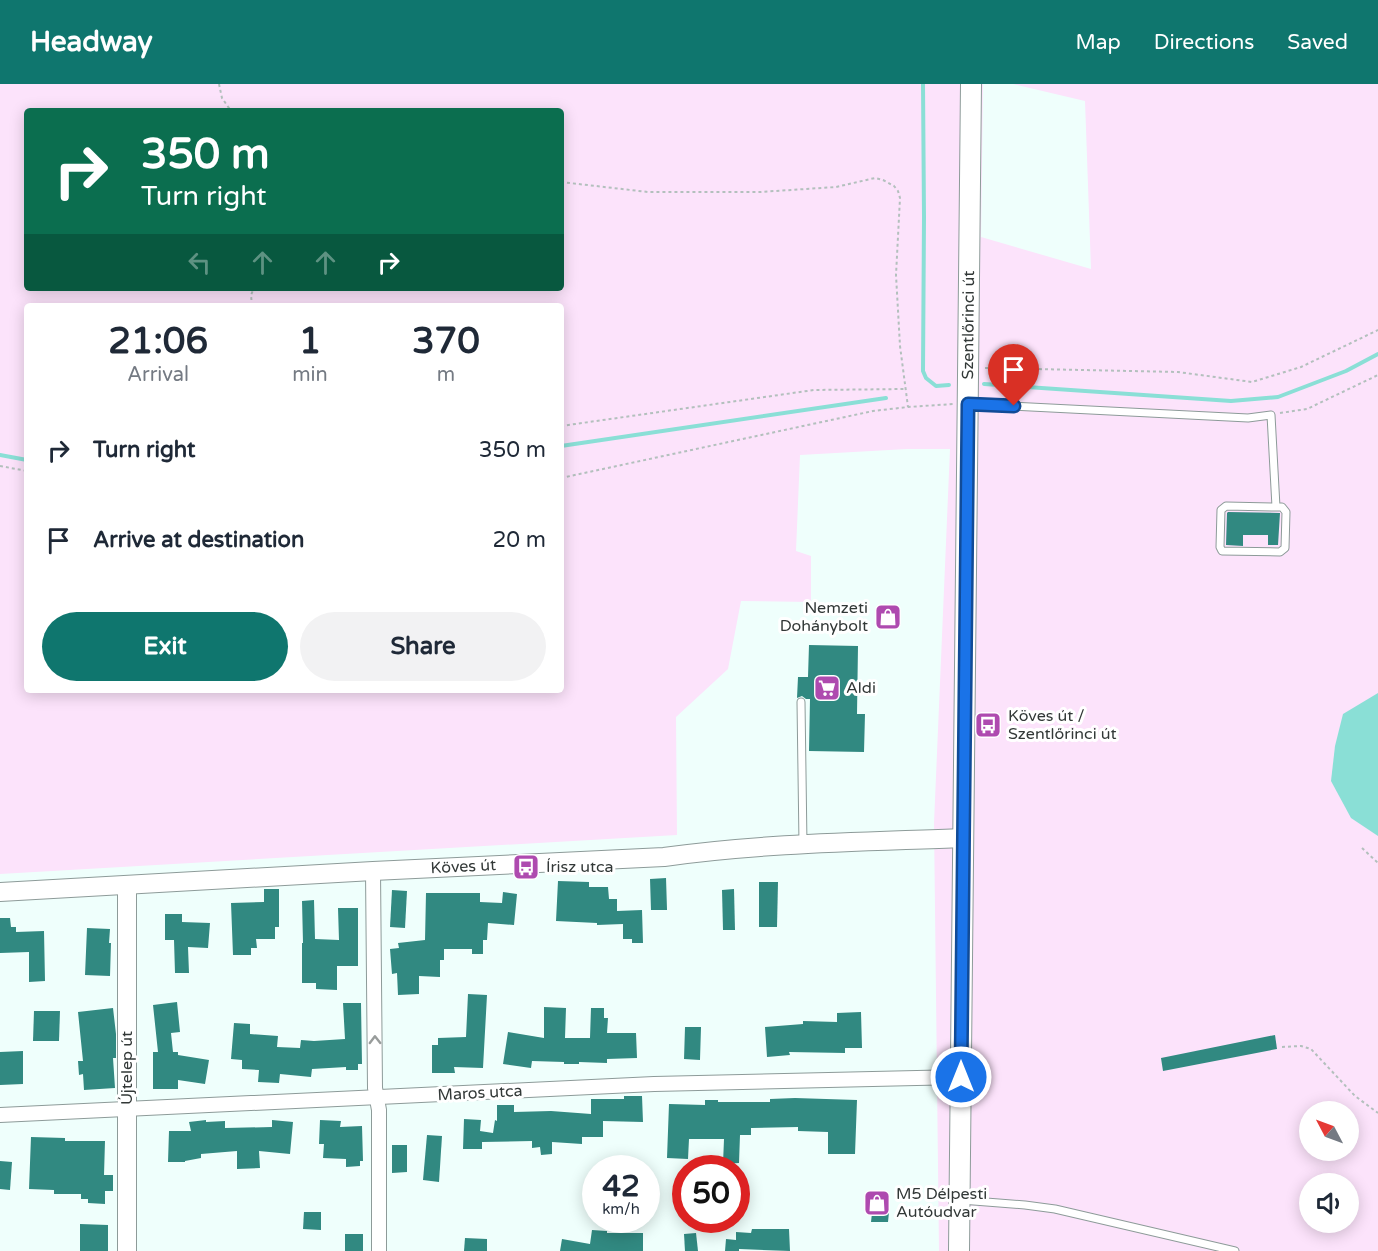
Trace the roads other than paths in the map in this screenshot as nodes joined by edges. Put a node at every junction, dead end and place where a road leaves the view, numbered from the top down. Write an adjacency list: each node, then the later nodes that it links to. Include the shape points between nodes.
1 (971, 84): 2 (main road, Szentlőrinci út)
2 (968, 404): 3 (lane, via 1248,418 1271,415); 5 (main road, Szentlőrinci út)
3 (1276, 507): 3 (lane, via 1286,512 1285,548 1280,552 1222,551 1221,510 1226,506)
4 (801, 702): 6 (lane)
5 (962, 838): 6 (street, Köves út); 10 (main road, Szentlőrinci út)
6 (803, 844): 7 (street, Köves út, via 664,857)
7 (373, 871): 8 (street, Köves út); 11 (street, one-way to 7)
8 (127, 885): 9 (street, Köves út); 12 (street, Újtelep út)
9 (0, 892)
10 (961, 1077): 11 (street, Maros utca, via 654,1084); 14 (main road, Szentlőrinci út)
11 (376, 1098): 12 (street, Maros utca); 16 (street)
12 (127, 1109): 13 (street, Maros utca); 15 (street, Újtelep út)
13 (0, 1114)
14 (959, 1200): 17 (main road, Szentlőrinci út); 18 (lane, via 1055,1209)
15 (127, 1251)
16 (379, 1251)
17 (959, 1251)
18 (1235, 1251)

